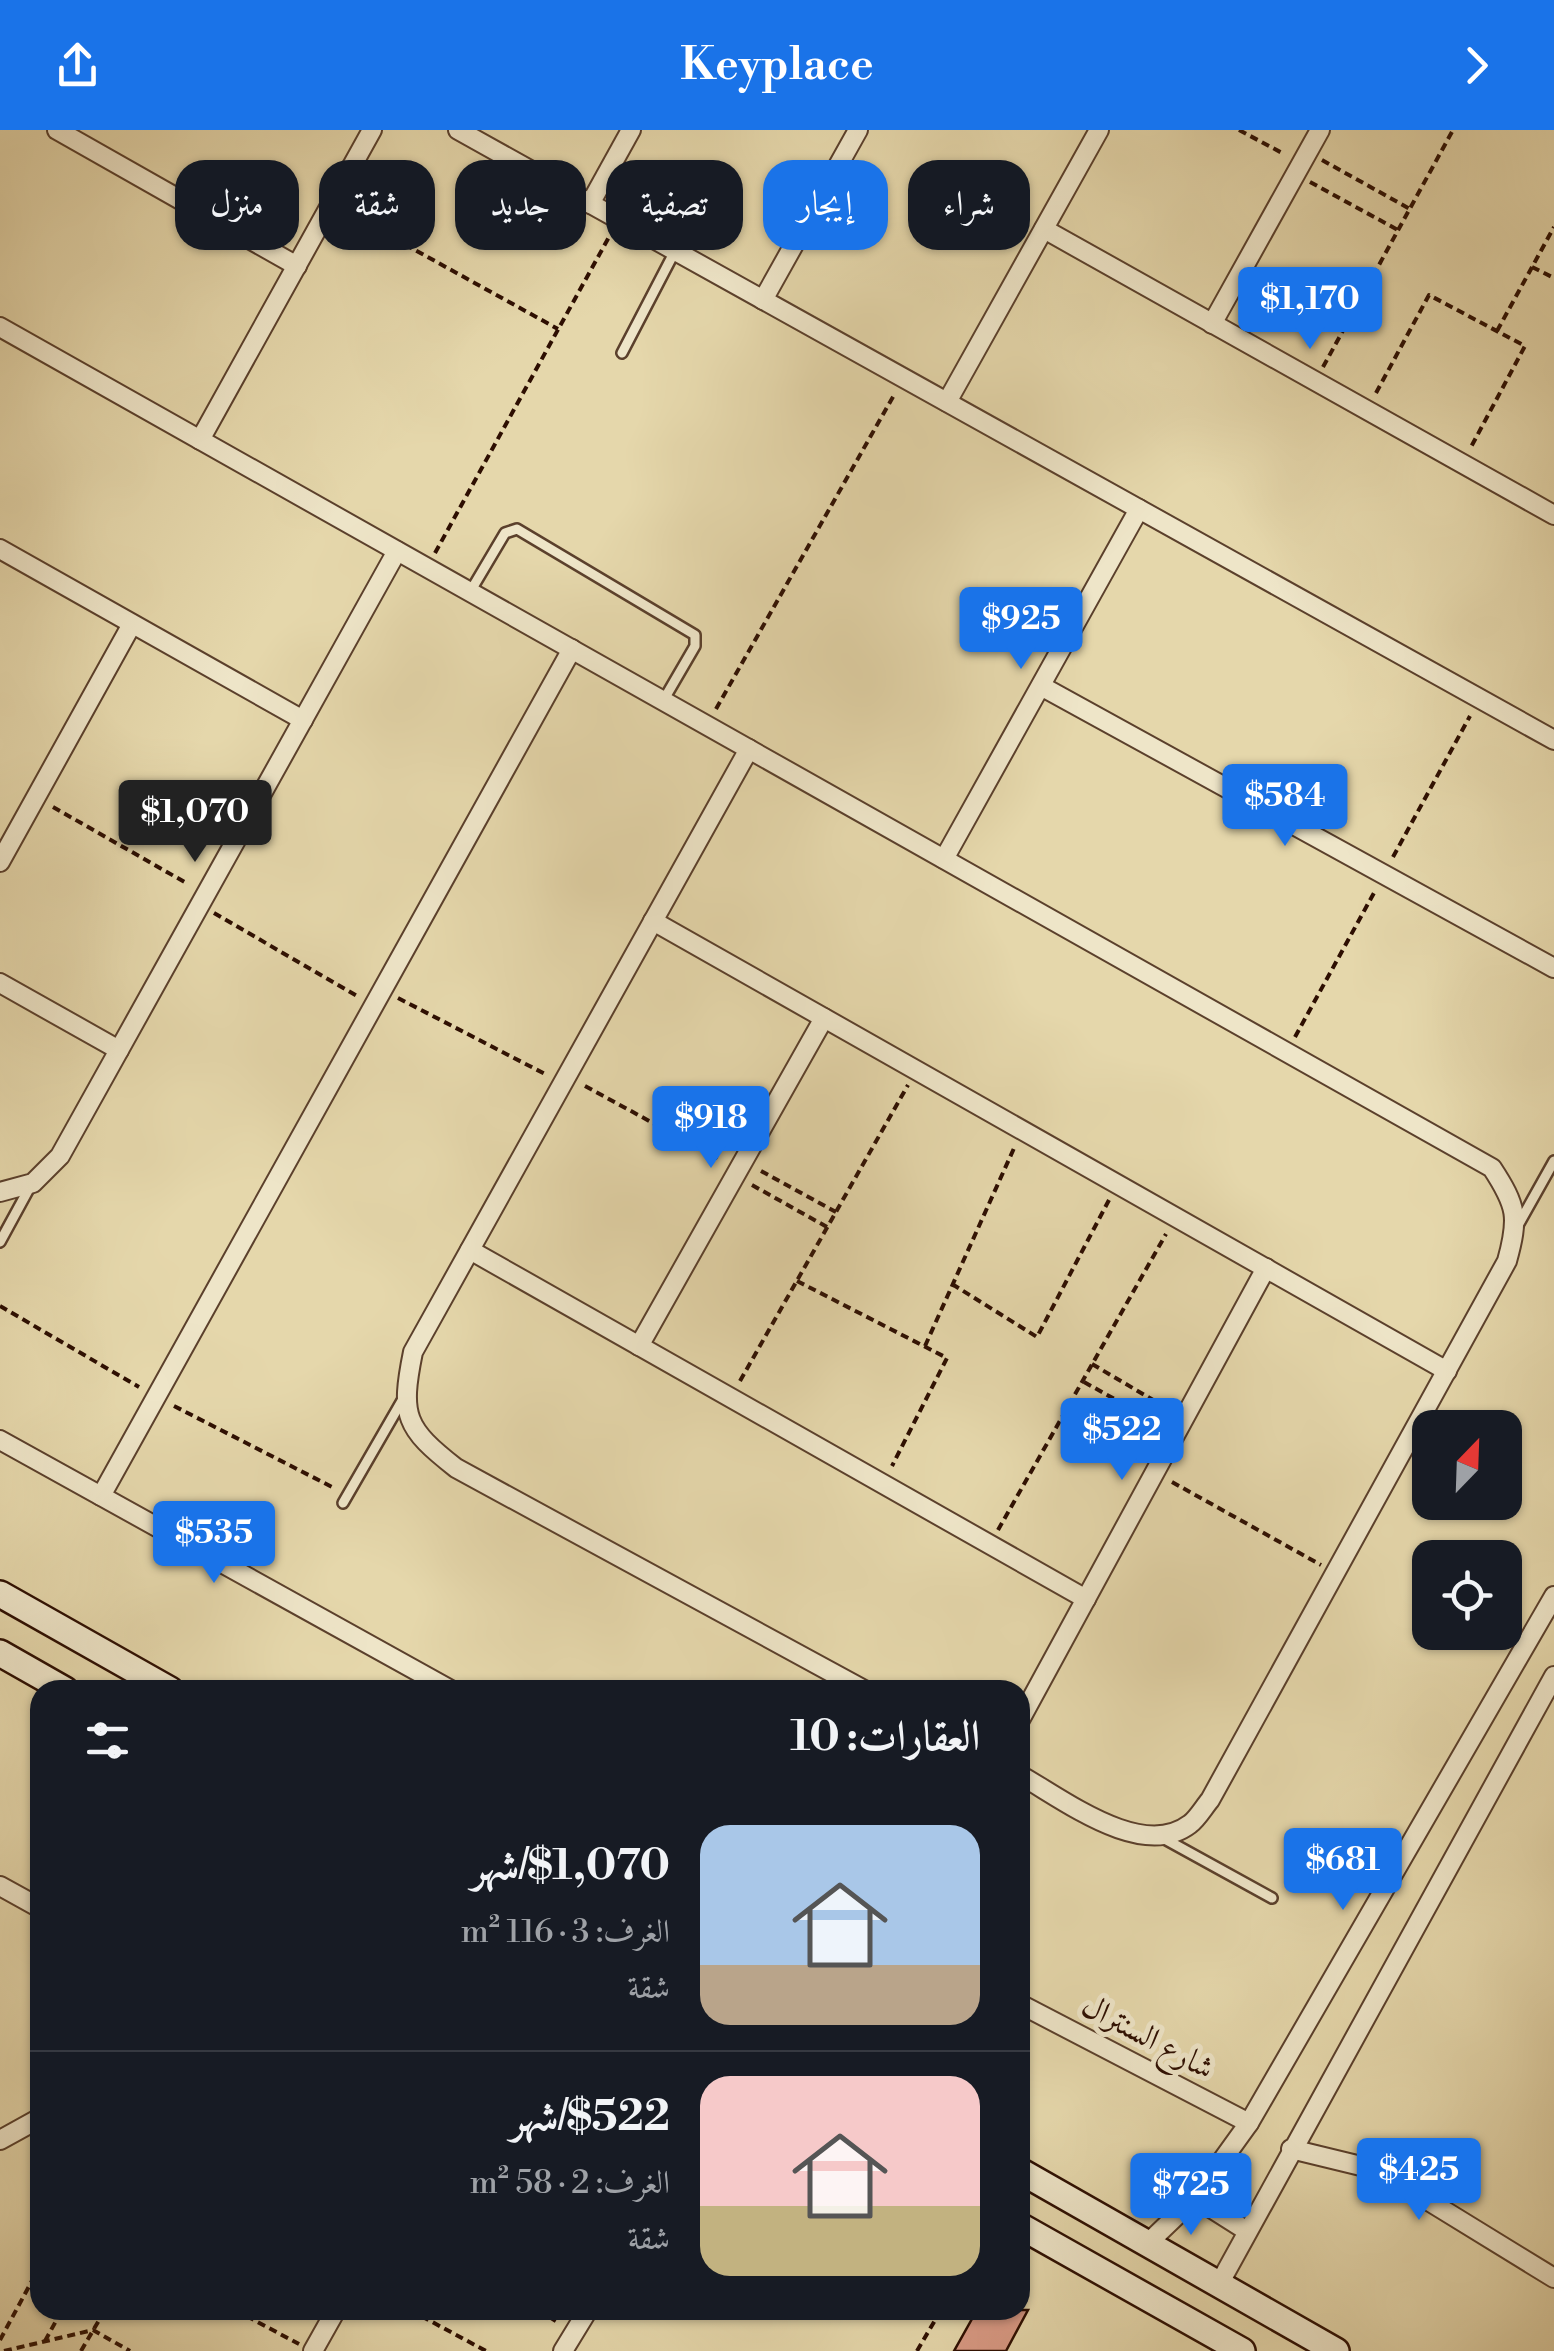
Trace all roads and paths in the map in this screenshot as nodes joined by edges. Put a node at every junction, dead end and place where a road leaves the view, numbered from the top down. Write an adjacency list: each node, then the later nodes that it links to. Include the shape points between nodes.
1 (56, 130): 22 (street)
2 (372, 130): 10 (street)
3 (458, 130): 12 (street)
4 (631, 130): 12 (street)
5 (858, 130): 25 (street)
6 (1099, 130): 17 (street)
7 (1239, 130): 11 (path)
8 (1320, 130): 11 (street)
9 (1453, 130): 13 (path)
10 (356, 160)
11 (1301, 163): 13 (path); 18 (path); 26 (street)
12 (590, 204): 14 (street)
13 (1410, 209): 18 (path)
14 (606, 213)
15 (319, 226): 22 (street)
16 (1554, 227): 23 (path)
17 (1044, 229): 26 (street); 33 (street)
18 (1398, 230): 32 (path)
19 (606, 243): 28 (path)
20 (416, 250): 28 (path)
21 (675, 251): 25 (street); 30 (lane)
22 (297, 266): 35 (street)
23 (1532, 267): 24 (path); 29 (path)
24 (1554, 278)
25 (763, 300): 31 (street)
26 (1212, 324): 32 (street)
27 (0, 327): 35 (street)
28 (558, 330): 41 (path)
29 (1497, 331): 34 (path, via 1429,295); 36 (path, via 1525,346)
30 (622, 353)
31 (903, 378): 33 (street); 48 (path)
32 (1314, 381): 34 (street)
33 (948, 402): 37 (street)
34 (1367, 411): 36 (street)
35 (200, 440): 40 (street)
36 (1462, 464): 38 (street)
37 (1139, 509): 45 (street); 49 (street)
38 (1554, 516)
39 (0, 549): 43 (street)
40 (397, 551): 41 (street); 47 (street)
41 (426, 568): 42 (street)
42 (470, 592): 44 (street); 46 (lane, via 505,533 516,529 694,635 695,646)
43 (132, 624): 47 (street); 51 (street)
44 (572, 650): 46 (street); 58 (street)
45 (1040, 686): 52 (street); 56 (street)
46 (663, 701): 48 (street)
47 (302, 720): 54 (street)
48 (707, 726): 50 (street)
49 (1554, 740)
50 (749, 749): 52 (street); 55 (street)
51 (36, 798): 53 (street); 54 (path)
52 (944, 859): 72 (street, via 1492,1168 1510,1196)
53 (0, 862)
54 (203, 900): 58 (path); 60 (street)
55 (653, 921): 59 (street); 62 (street)
56 (1554, 968)
57 (0, 982): 60 (street)
58 (379, 998): 62 (path); 89 (street)
59 (824, 1018): 61 (street); 65 (street)
60 (119, 1050): 66 (street, via 60,1156)
61 (916, 1070): 63 (street); 69 (path)
62 (565, 1079): 65 (path); 74 (street)
63 (1022, 1130): 67 (street); 77 (path)
64 (1554, 1161): 72 (lane)
65 (739, 1169): 69 (path); 71 (path); 78 (street)
66 (33, 1183): 68 (street); 73 (lane)
67 (1117, 1184): 70 (street); 77 (path, via 1037,1337)
68 (0, 1192)
69 (836, 1212): 71 (path)
70 (1176, 1217): 75 (street); 80 (path)
71 (828, 1227): 76 (path)
72 (1516, 1229): 81 (street, via 1508,1261)
73 (0, 1242)
74 (470, 1250): 78 (street); 83 (street, via 413,1352)
75 (1266, 1268): 81 (street); 85 (street)
76 (797, 1281): 79 (path); 84 (path)
77 (952, 1284): 79 (path)
78 (639, 1346): 84 (street)
79 (924, 1346): 88 (path, via 947,1358)
80 (1092, 1364): 82 (path); 85 (path)
81 (1447, 1371): 92 (street)
82 (1082, 1381): 85 (path); 91 (path)
83 (404, 1397): 90 (lane); 101 (street, via 420,1440 456,1468)
84 (730, 1398): 88 (street)
85 (1180, 1426): 87 (street)
86 (0, 1440): 89 (street)
87 (1155, 1472): 92 (path); 95 (street)
88 (882, 1484): 91 (street)
89 (101, 1496): 100 (street)
90 (343, 1503)
91 (990, 1545): 95 (street)
92 (1336, 1573): 104 (street, via 1210,1800 1190,1825)
93 (0, 1594): 99 (street)
94 (1554, 1596): 110 (street)
95 (1086, 1599): 102 (street)
96 (0, 1653): 98 (street)
97 (1554, 1676): 112 (street)
98 (47, 1680)
99 (152, 1680)
100 (433, 1680)
101 (846, 1680)
102 (1030, 1702)
103 (1030, 1780): 104 (street, via 1128,1834)
104 (1160, 1837): 106 (lane)
105 (0, 1886): 107 (street)
106 (1272, 1898)
107 (30, 1902)
108 (1030, 2009): 110 (street, شارع السنترال)
109 (30, 2123): 111 (street)
110 (1249, 2124): 114 (street)
111 (0, 2139)
112 (1291, 2148): 115 (street); 118 (street, via 1361,2166 1396,2183)
113 (1030, 2177): 117 (street)
114 (1196, 2198): 115 (street); 117 (street)
115 (1247, 2231): 120 (street)
116 (1030, 2232): 141 (street)
117 (1148, 2243): 120 (street)
118 (1554, 2278)
119 (30, 2284): 131 (path)
120 (1218, 2286): 133 (street)
121 (57, 2320): 132 (path)
122 (99, 2320): 129 (path)
123 (255, 2320): 137 (path)
124 (330, 2320): 137 (street)
125 (429, 2320): 138 (path)
126 (555, 2320): 130 (path)
127 (582, 2320): 130 (street)
128 (935, 2320): 140 (path)
129 (93, 2330): 132 (path); 135 (path); 136 (path)
130 (575, 2332): 139 (street)
131 (0, 2340)
132 (44, 2343): 134 (path)
133 (1313, 2344): 142 (street)
134 (4, 2351)
135 (80, 2351)
136 (130, 2351)
137 (312, 2351)
138 (486, 2351)
139 (563, 2351)
140 (917, 2351)
141 (1242, 2351)
142 (1336, 2351)

